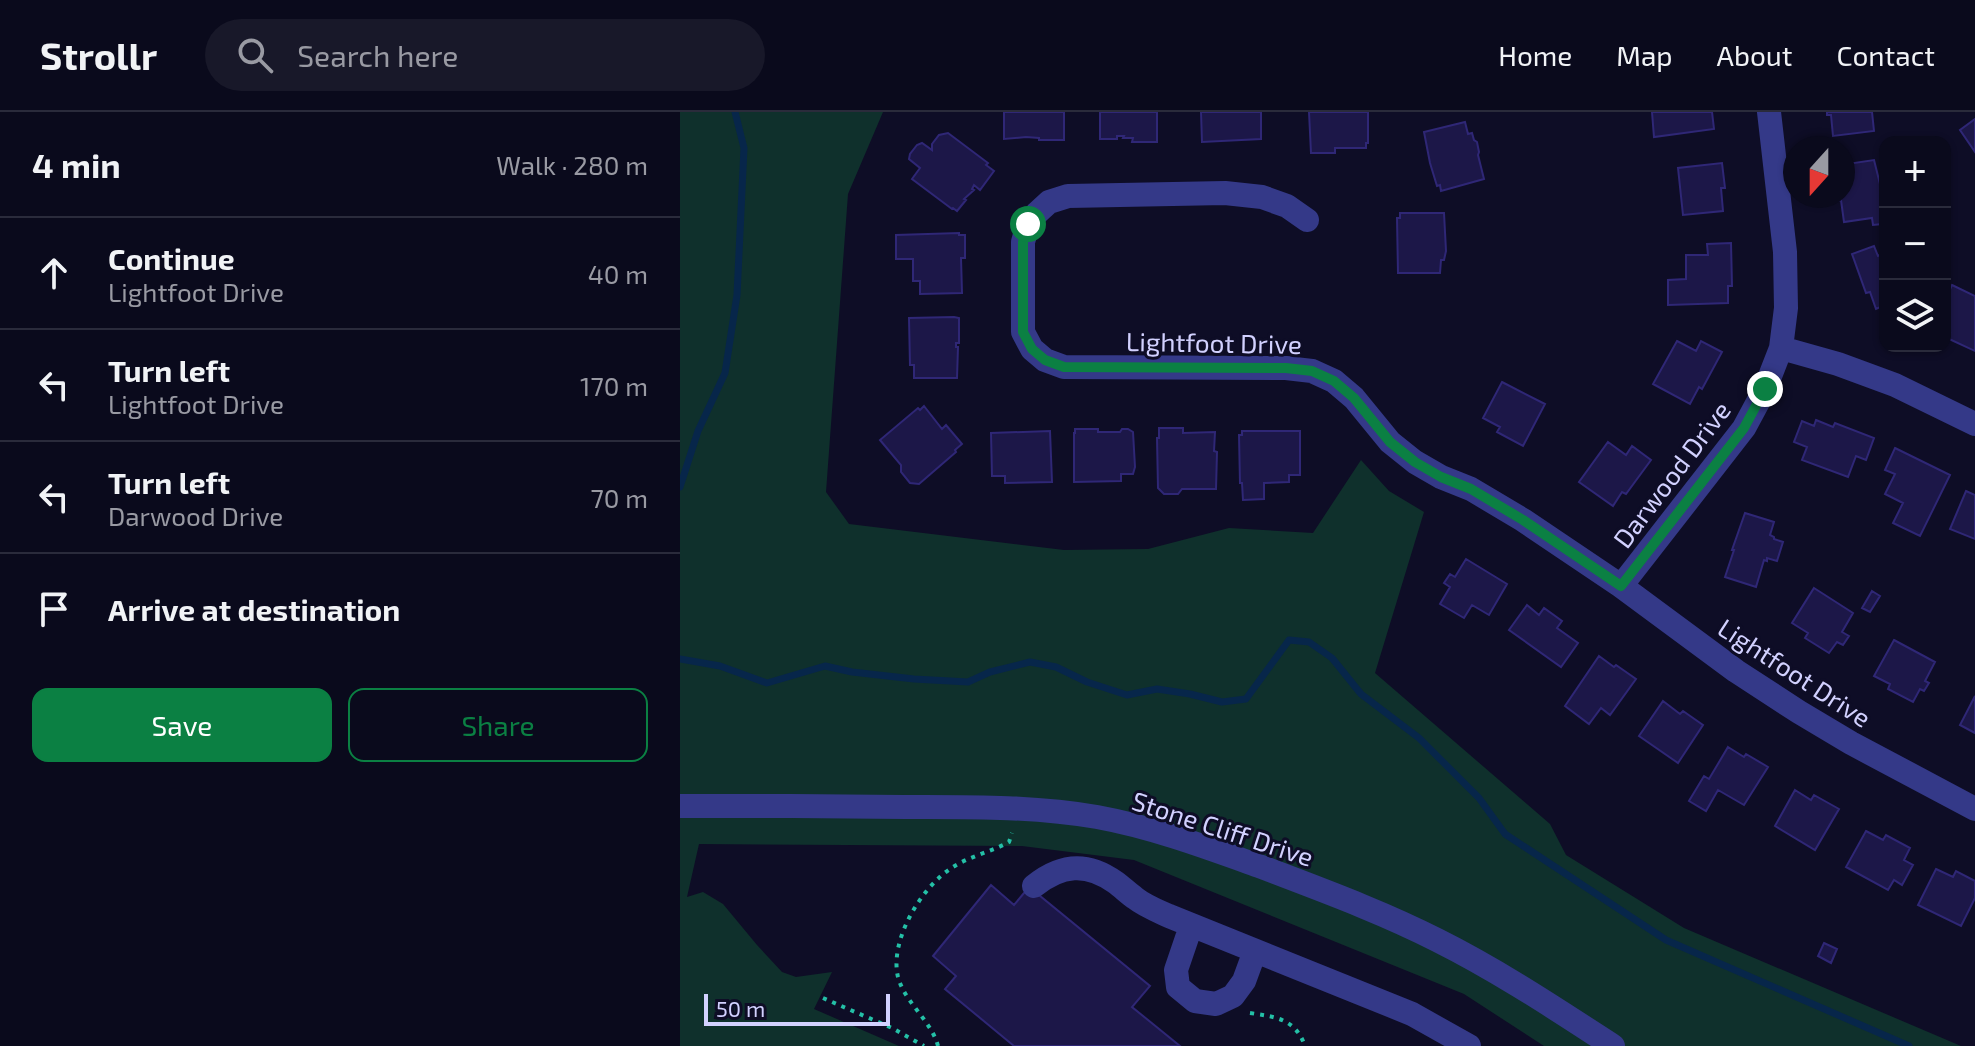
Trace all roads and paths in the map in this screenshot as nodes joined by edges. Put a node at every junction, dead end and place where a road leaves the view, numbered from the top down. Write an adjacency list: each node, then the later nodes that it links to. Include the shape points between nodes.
1 (1769, 112): 3 (street, Darwood Drive, via 1785,252)
2 (1307, 220): 5 (street, Lightfoot Drive, via 1262,197 1225,193 1068,196 1049,202 1028,224 1023,242 1023,332 1032,349 1064,367 1312,371 1354,398 1390,442 1415,462 1523,520)
3 (1781, 348): 4 (street, via 1895,385); 5 (street, Darwood Drive, via 1744,428)
4 (1975, 424)
5 (1621, 586): 7 (street, Lightfoot Drive, via 1799,712)
6 (680, 806): 19 (street, Stone Cliff Drive, via 1033,810 1147,828 1310,885 1434,938)
7 (1975, 809)
8 (1013, 831): 16 (path, via 1009,842 939,878 907,923 896,960 899,977)
9 (1034, 886): 10 (street, via 1060,871 1096,870 1137,900)
10 (1191, 926): 11 (street); 11 (street, via 1176,970 1178,987 1195,1001 1216,1004 1233,996)
11 (1255, 951): 14 (street, via 1412,1014)
12 (823, 998): 15 (path)
13 (1245, 1013): 17 (path, via 1283,1020)
14 (1432, 1036): 18 (street)
15 (924, 1046)
16 (938, 1046)
17 (1305, 1046)
18 (1469, 1046)
19 (1613, 1046)

